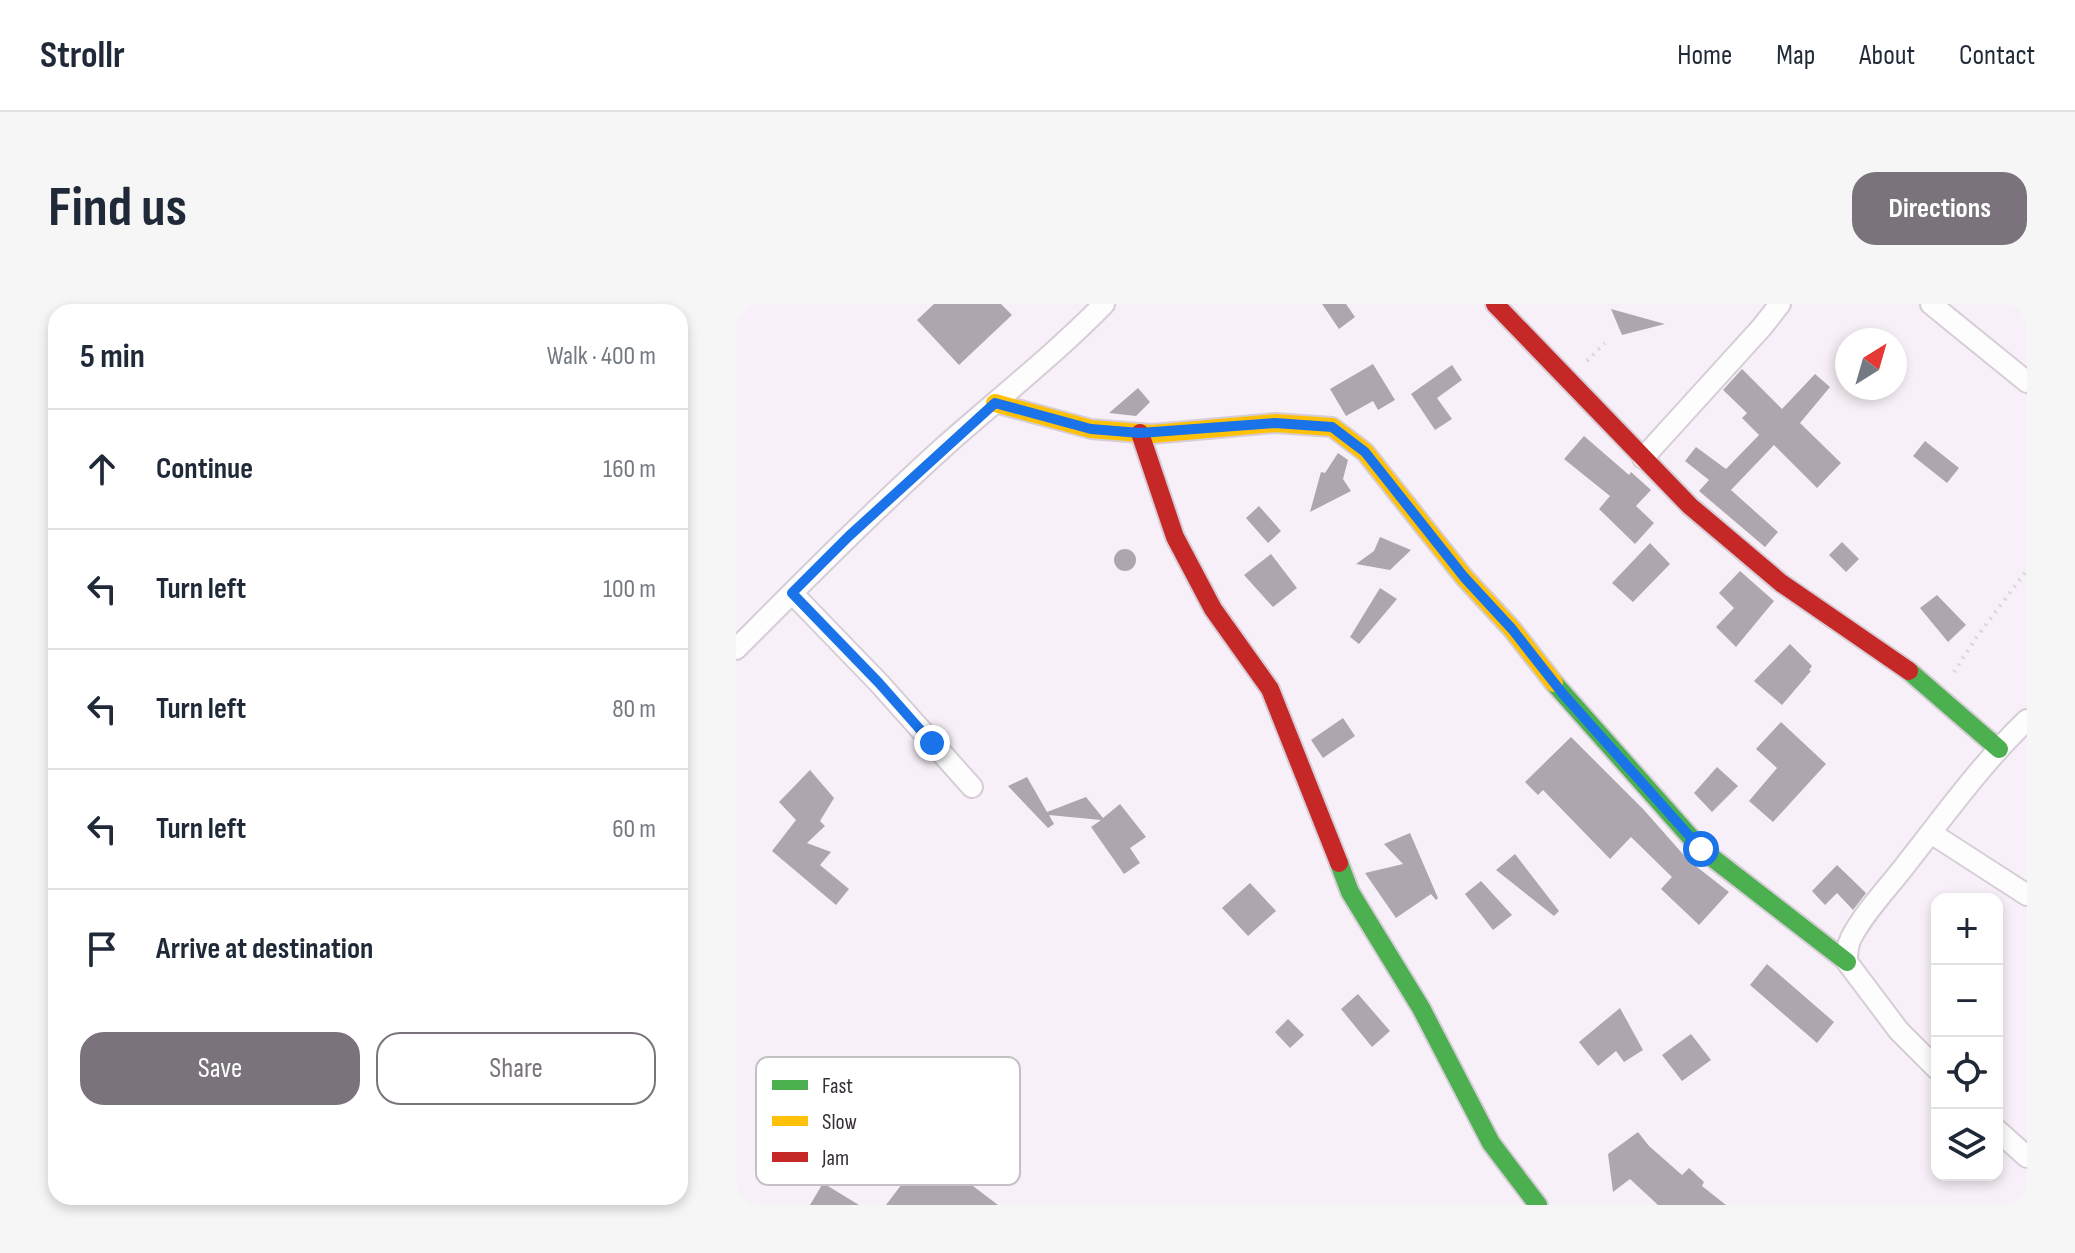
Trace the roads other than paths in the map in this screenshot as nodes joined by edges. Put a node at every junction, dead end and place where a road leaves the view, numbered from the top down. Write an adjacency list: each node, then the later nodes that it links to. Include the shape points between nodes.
1 (1104, 304): 6 (street)
2 (1495, 304): 8 (street)
3 (1780, 304): 8 (street)
4 (1931, 304): 5 (street)
5 (2027, 382)
6 (995, 403): 7 (street, via 1091,429); 9 (street)
7 (1140, 433): 16 (street, via 1275,423 1332,427 1365,452 1563,694 1701,849); 20 (street, via 1175,537 1213,609 1270,689 1350,892 1421,1008 1491,1143)
8 (1643, 458): 12 (street, via 1690,506 1781,583 1923,680)
9 (792, 593): 10 (street); 13 (street)
10 (736, 649)
11 (2027, 720): 12 (street)
12 (1999, 749): 14 (street)
13 (972, 787)
14 (1931, 833): 15 (street); 16 (street, via 1851,938)
15 (2027, 895)
16 (1847, 962): 17 (street, via 1899,1031)
17 (1931, 1063)
18 (2003, 1135): 19 (street)
19 (2027, 1157)
20 (1538, 1205)

